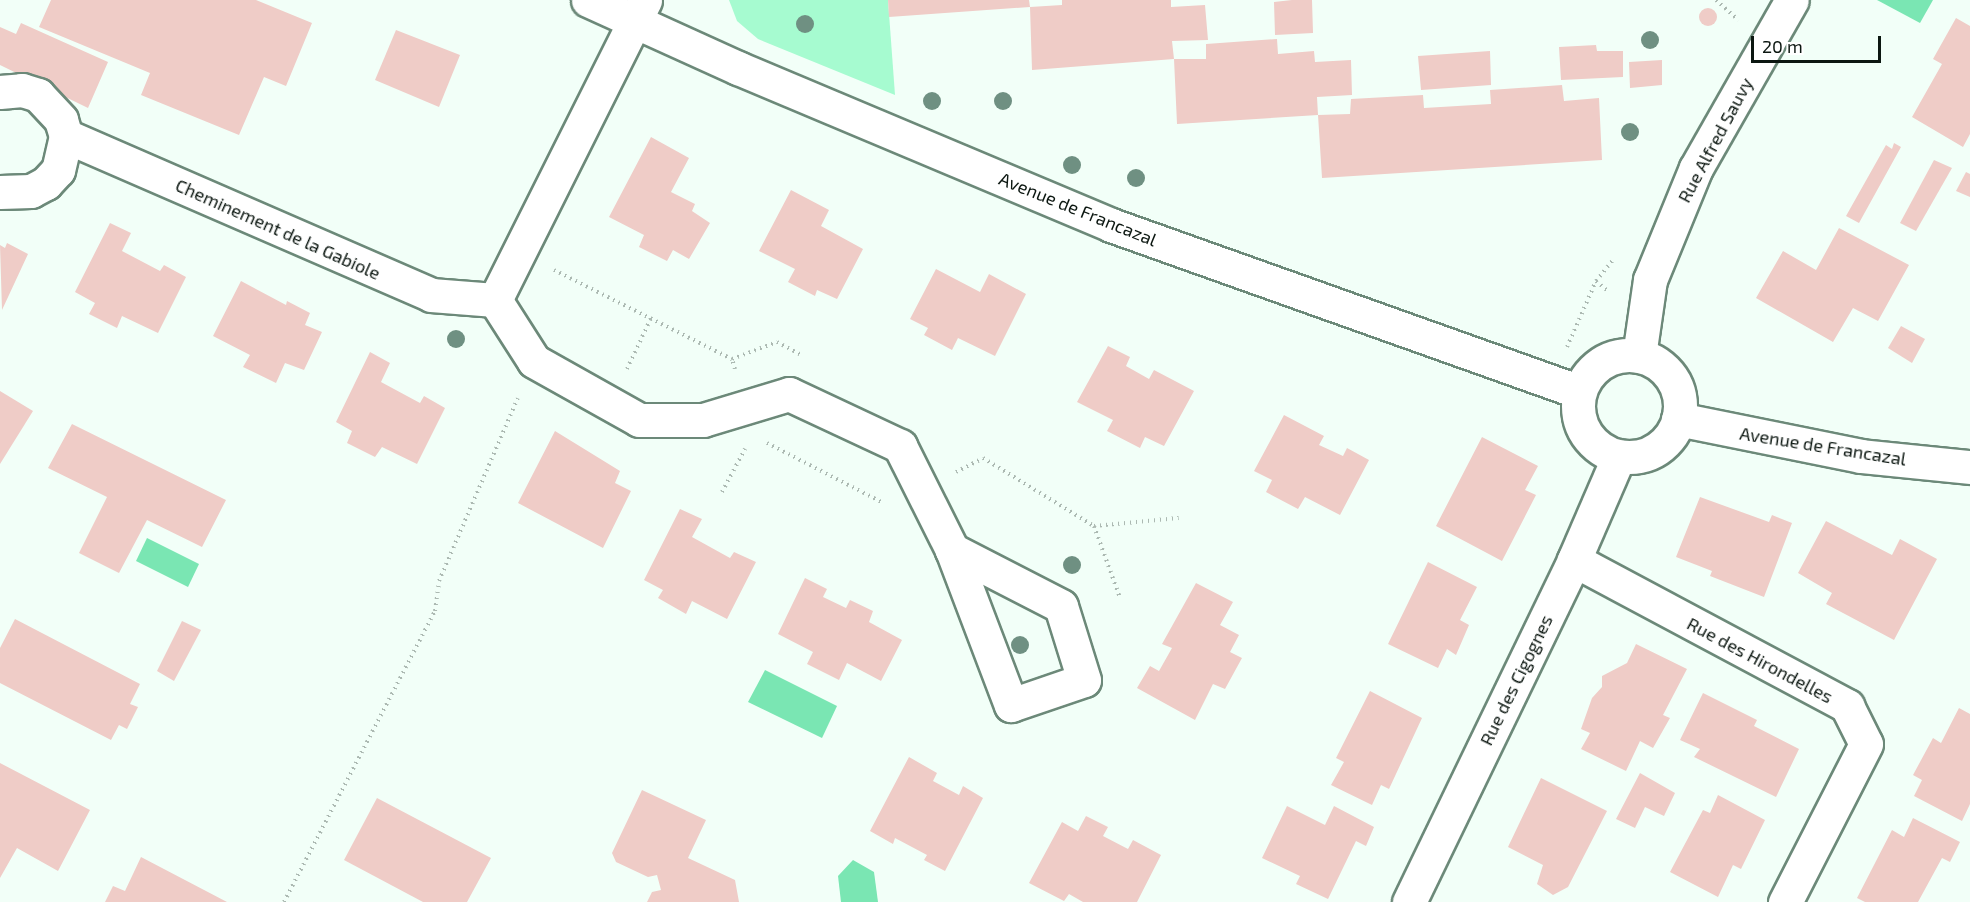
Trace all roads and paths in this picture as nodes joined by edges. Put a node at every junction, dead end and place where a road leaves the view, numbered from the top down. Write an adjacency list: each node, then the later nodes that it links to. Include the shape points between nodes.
1 (588, 0): 4 (street, Avenue de Francazal)
2 (1716, 0): 5 (path)
3 (1792, 0): 13 (street, Rue Alfred Sauvy, via 1692,179 1650,280)
4 (640, 10): 9 (street); 17 (street, Avenue de Francazal, via 1110,225)
5 (1741, 23)
6 (0, 92): 7 (street, via 22,90 38,96 61,120)
7 (66, 136): 8 (street, via 58,170 46,183 31,192); 11 (street, Cheminement de la Gabiole, via 431,295)
8 (0, 192)
9 (519, 252): 11 (street); 12 (path)
10 (1614, 258): 17 (path, via 1596,281)
11 (495, 300): 16 (street)
12 (651, 318): 15 (path); 18 (path)
13 (1639, 356): 17 (street, via 1607,360); 19 (street, via 1660,366 1675,385 1680,407)
14 (808, 358): 15 (path, via 777,342)
15 (732, 359): 20 (path)
16 (534, 361): 18 (street); 30 (path, via 439,581 435,611)
17 (1565, 388): 21 (street, via 1594,443)
18 (611, 404): 20 (street, via 639,420)
19 (1678, 419): 21 (street, via 1659,446 1644,454); 22 (street, Avenue de Francazal, via 1861,456)
20 (748, 421): 23 (path, via 888,505); 23 (street, via 789,394 900,446); 24 (path)
21 (1619, 456): 28 (street, Rue des Cigognes)
22 (1970, 467)
23 (922, 490): 26 (path, via 983,458); 27 (street)
24 (722, 492)
25 (1179, 518): 26 (path)
26 (1094, 526): 29 (path)
27 (952, 550): 27 (street, via 1011,705 1084,680 1061,606)
28 (1574, 560): 31 (street, Rue des Cigognes); 32 (street, Rue des Hirondelles, via 1847,706 1866,744)
29 (1120, 598)
30 (284, 902)
31 (1409, 902)
32 (1785, 902)

